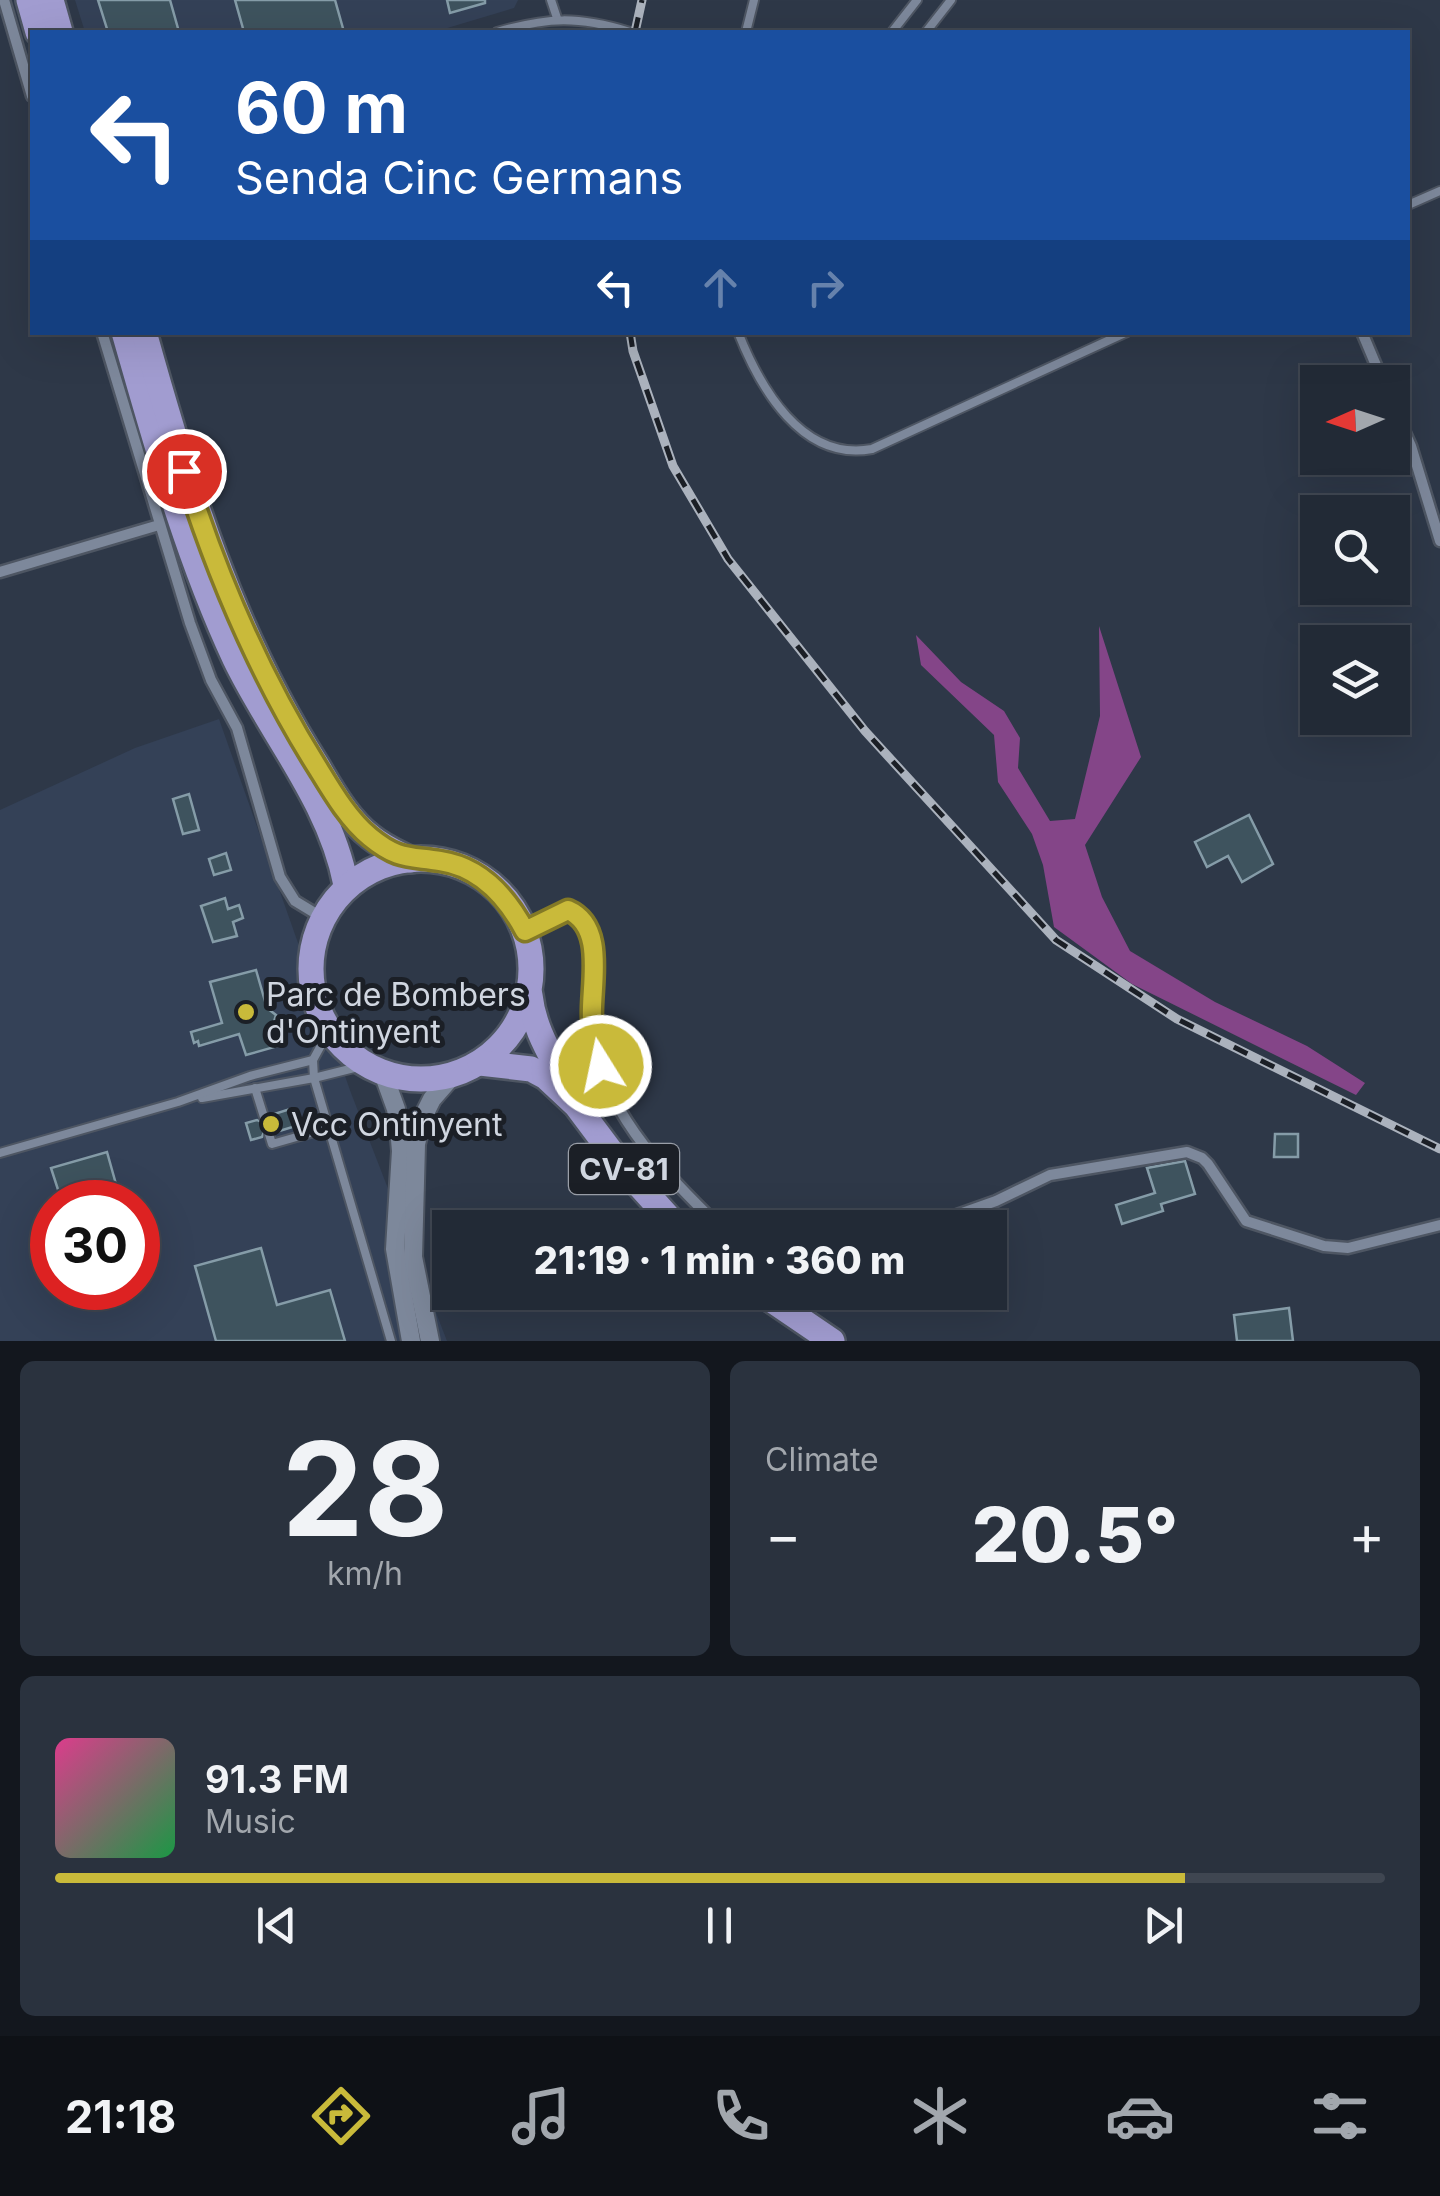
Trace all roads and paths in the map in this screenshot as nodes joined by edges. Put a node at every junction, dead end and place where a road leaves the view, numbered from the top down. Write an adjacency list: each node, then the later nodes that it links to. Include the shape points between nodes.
1 (4, 0): 16 (street)
2 (29, 0): 9 (main road)
3 (51, 0): 10 (main road)
4 (551, 0): 8 (lane)
5 (754, 0): 13 (lane)
6 (917, 0): 14 (lane)
7 (951, 0): 15 (lane)
8 (557, 18): 11 (lane); 12 (lane)
9 (37, 30)
10 (59, 30)
11 (506, 30)
12 (623, 30)
13 (746, 30)
14 (894, 30)
15 (928, 30)
16 (30, 89)
17 (1440, 190): 18 (lane)
18 (1410, 204)
19 (103, 335): 27 (street)
20 (125, 335): 31 (main road, via 210,602 328,825)
21 (145, 335): 30 (main road, CV-81, via 213,558 266,676 349,814 368,836)
22 (740, 335): 23 (lane, via 769,392 796,426 827,446 857,451)
23 (1120, 335)
24 (1363, 335): 25 (street)
25 (1376, 365)
26 (1410, 447): 28 (street)
27 (159, 525): 29 (street); 32 (street, via 206,668 237,728 280,877 296,901)
28 (1440, 540)
29 (0, 572)
30 (410, 860): 31 (main road, CV-81, via 373,869); 33 (main road, CV-81, via 440,860 492,884)
31 (346, 885): 32 (main road)
32 (323, 918): 35 (main road, via 312,974)
33 (525, 931): 34 (main road, CV-81); 49 (street, via 568,910 584,924 593,950 593,1033 606,1078 658,1163)
34 (530, 992): 37 (main road, CV-81, via 520,1020); 43 (main road, CV-81, via 541,1040)
35 (330, 1029): 36 (lane); 38 (main road)
36 (313, 1060): 40 (lane); 42 (lane)
37 (480, 1063): 39 (main road, CV-81); 43 (main road, CV-81, via 530,1068)
38 (375, 1069): 39 (main road, CV-81, via 418,1080); 40 (lane); 54 (street, via 399,1128 395,1249)
39 (453, 1075): 55 (street, via 432,1098 416,1144 413,1257)
40 (314, 1078): 41 (lane); 45 (lane)
41 (255, 1088): 42 (lane); 44 (lane)
42 (178, 1102): 47 (lane)
43 (576, 1105): 48 (main road, CV-81)
44 (264, 1118)
45 (328, 1128): 46 (lane, via 272,1144); 53 (lane)
46 (268, 1134)
47 (0, 1154)
48 (662, 1210)
49 (704, 1210)
50 (971, 1210): 51 (street, via 1050,1175 1187,1152 1208,1164 1246,1220 1298,1238 1348,1248)
51 (1440, 1226)
52 (786, 1310): 56 (main road)
53 (391, 1341)
54 (410, 1341)
55 (430, 1341)
56 (832, 1341)

